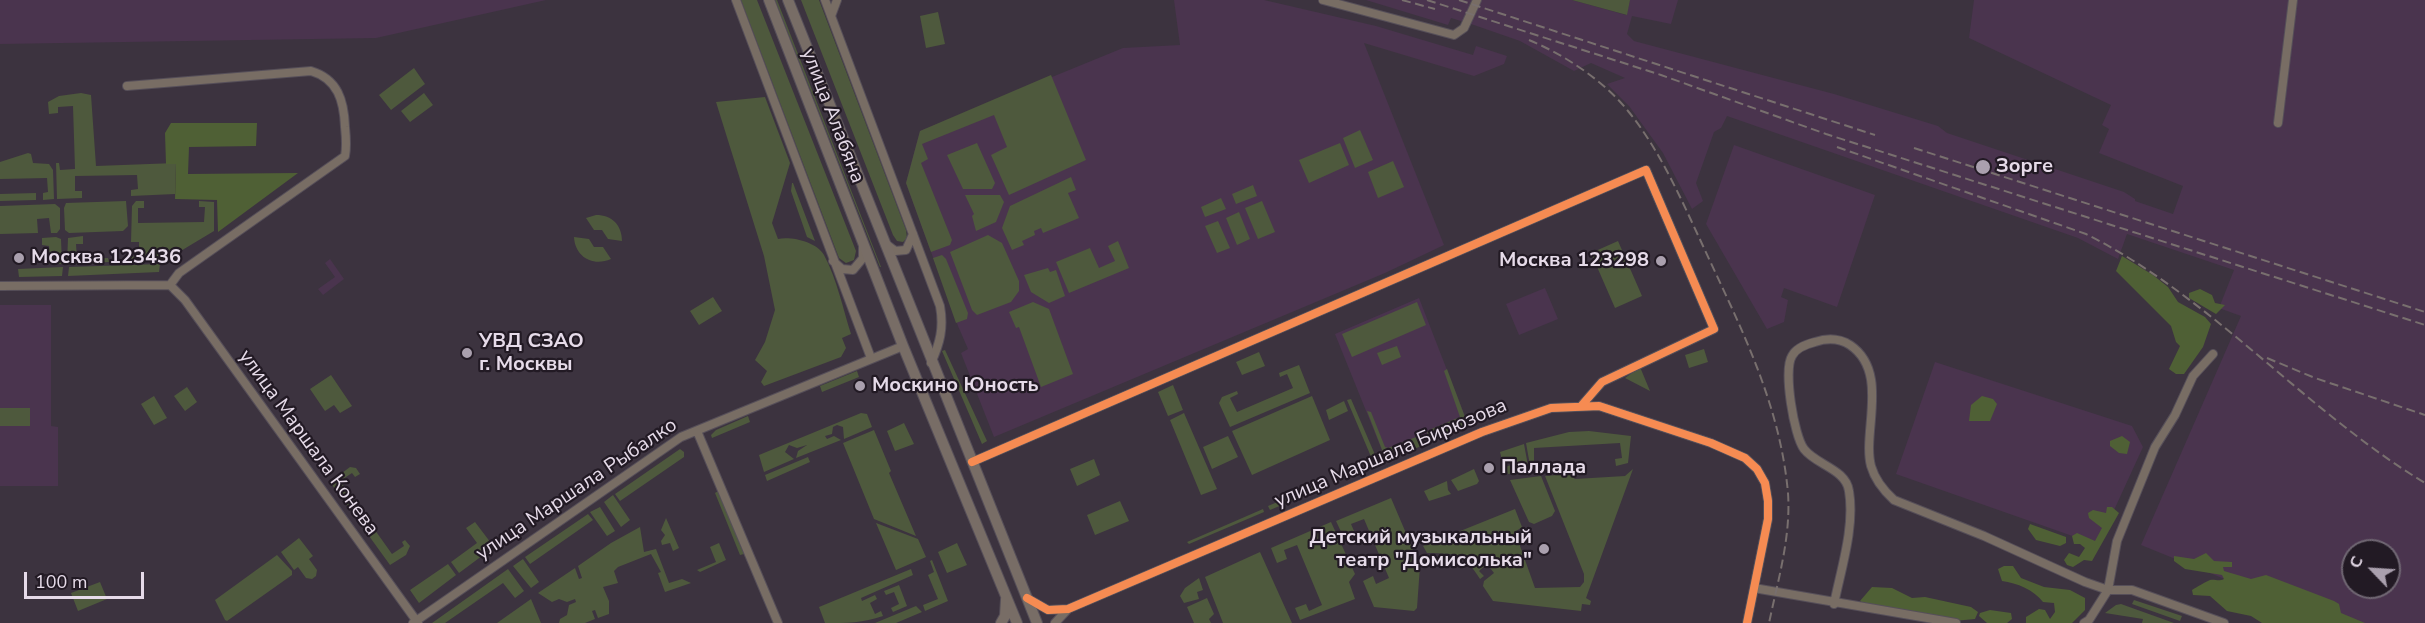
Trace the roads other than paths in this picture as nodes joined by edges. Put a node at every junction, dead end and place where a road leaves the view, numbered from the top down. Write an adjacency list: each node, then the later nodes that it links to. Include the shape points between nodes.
1 (736, 0): 15 (street)
2 (825, 0): 9 (street)
3 (837, 0): 9 (street)
4 (1323, 0): 5 (street, via 1454,35 1464,28)
5 (1477, 0)
6 (2293, 0): 11 (street)
7 (769, 1): 14 (main road, улица Алабяна)
8 (789, 1): 13 (main road, улица Алабяна)
9 (831, 16): 12 (street)
10 (127, 86): 16 (street, via 311,71 323,74 335,86 344,105 345,156 179,273)
11 (2278, 123)
12 (913, 234): 13 (street, via 910,245 901,252); 21 (street, via 943,323 941,341)
13 (884, 242): 21 (main road, улица Алабяна)
14 (863, 244): 15 (street, via 863,258 853,270 842,268); 18 (main road, улица Алабяна)
15 (833, 260): 20 (street)
16 (170, 285): 17 (street); 31 (street, улица Маршала Конева, via 185,300)
17 (0, 286)
18 (903, 346): 20 (street, улица Маршала Рыбалко); 27 (main road, улица Алабяна)
19 (2213, 354): 26 (street, via 2193,376 2155,447 2117,541)
20 (871, 358): 23 (street, улица Маршала Рыбалко)
21 (931, 363): 24 (main road, улица Алабяна)
22 (1582, 405): 24 (street, via 1602,382 1714,329 1646,170); 25 (street, улица Маршала Бирюзова, via 1618,410 1711,443 1745,458 1757,469 1765,483 1768,519); 30 (street, улица Маршала Бирюзова, via 1536,412 1482,432)
23 (697, 431): 31 (street, улица Маршала Рыбалко, via 674,441 616,480); 32 (street)
24 (972, 462): 28 (main road, улица Алабяна)
25 (1754, 588): 29 (street); 37 (street, улица Маршала Бирюзова)
26 (2108, 590): 29 (street, via 1948,521 1906,507 1884,491 1869,456 1873,400 1867,370 1850,345 1836,339 1804,345 1792,355 1788,369 1800,443 1813,458 1844,479 1850,500); 39 (street); 40 (street, via 2132,590)
27 (1005, 593): 33 (main road); 34 (main road, улица Алабяна)
28 (1027, 598): 30 (street, via 1048,610); 35 (main road, улица Алабяна)
29 (1834, 604): 38 (street)
30 (1068, 609): 36 (street, улица Маршала Бирюзова)
31 (416, 622)
32 (778, 623)
33 (1001, 623)
34 (1017, 623)
35 (1037, 623)
36 (1054, 623)
37 (1747, 623)
38 (1956, 623)
39 (2084, 623)
40 (2224, 623)

